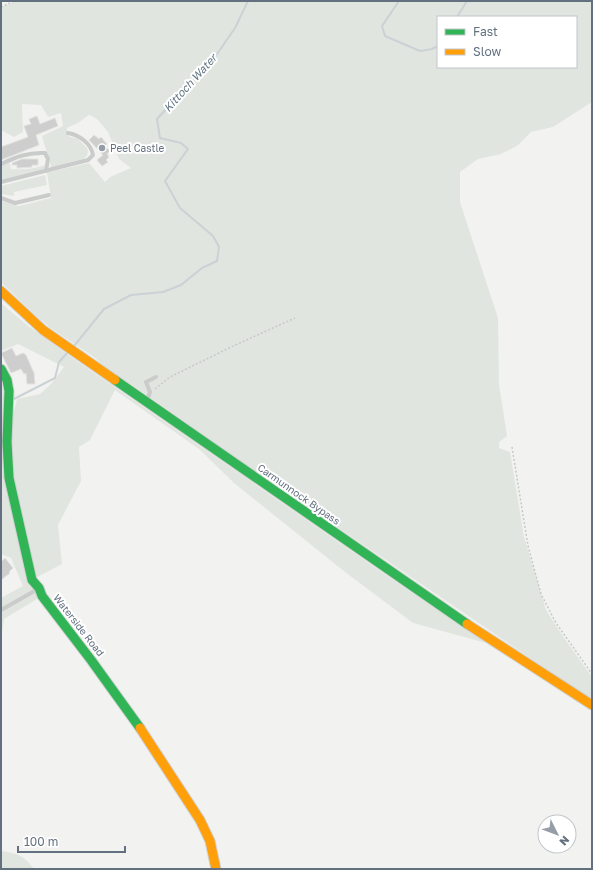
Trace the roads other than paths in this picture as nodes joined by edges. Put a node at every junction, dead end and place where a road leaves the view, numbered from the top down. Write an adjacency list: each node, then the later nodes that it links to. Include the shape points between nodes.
1 (68, 133): 3 (lane, via 82,138 92,150 92,155 88,160)
2 (1, 164): 3 (lane, via 24,154 45,153 48,159)
3 (46, 171): 4 (lane)
4 (1, 182)
5 (49, 195): 6 (lane, via 14,203)
6 (1, 198)
7 (1, 291): 10 (main road, Carmunnock Bypass, via 43,330)
8 (1, 369): 11 (main road, Waterside Road, via 9,391 9,478 32,580)
9 (156, 377): 10 (lane, via 146,382 150,392)
10 (147, 402): 13 (main road, Carmunnock Bypass, via 437,604)
11 (38, 588): 12 (lane); 14 (main road, Waterside Road, via 140,727 192,807 208,835)
12 (1, 610)
13 (592, 706)
14 (216, 869)

